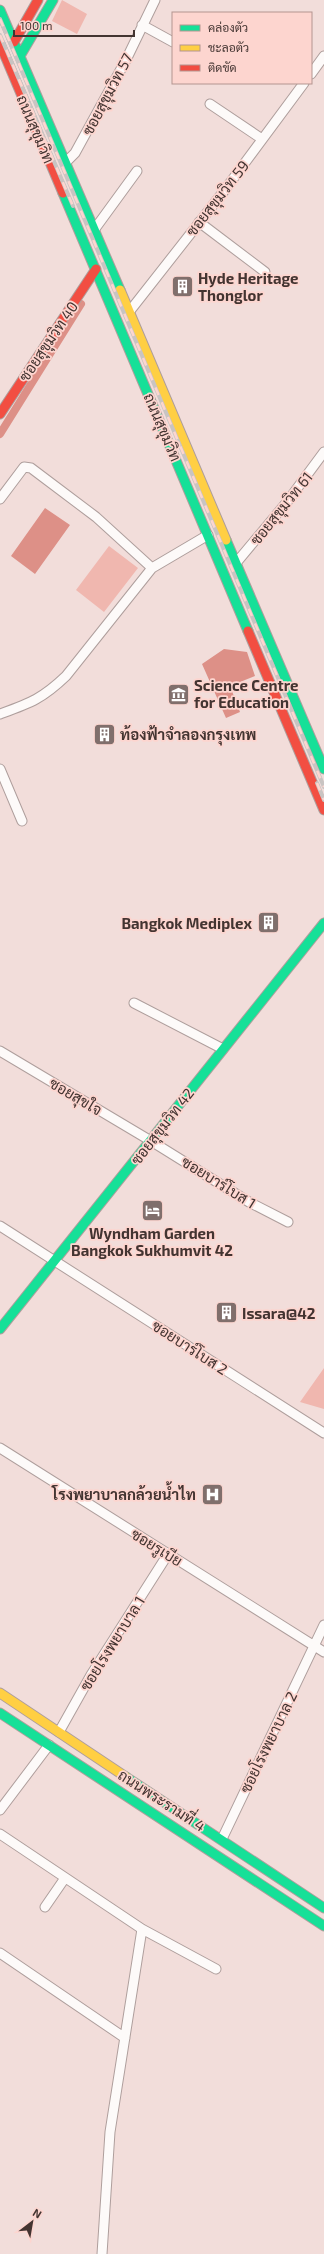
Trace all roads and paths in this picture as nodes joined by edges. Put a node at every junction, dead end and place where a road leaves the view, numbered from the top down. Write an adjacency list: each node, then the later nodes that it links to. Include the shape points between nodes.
1 (38, 0): 7 (main road)
2 (53, 0): 9 (main road)
3 (155, 0): 5 (street, ซอยสุขุมวิท 57)
4 (0, 10): 7 (main road, ถนนสุขุมวิท)
5 (142, 25): 6 (street); 16 (street, ซอยสุขุมวิท 57, via 126,60 75,153)
6 (172, 41)
7 (14, 42): 8 (main road); 9 (main road, ถนนสุขุมวิท)
8 (0, 46): 11 (main road, ถนนสุขุมวิท)
9 (20, 56): 11 (main road); 16 (main road, ถนนสุขุมวิท)
10 (324, 56): 12 (street)
11 (8, 62): 21 (main road, ถนนสุขุมวิท)
12 (312, 73)
13 (303, 84): 15 (street, ซอยสุขุมวิท 59)
14 (210, 104): 15 (street)
15 (262, 139): 18 (street, ซอยสุขุมวิท 59)
16 (65, 163): 19 (main road, ถนนสุขุมวิท)
17 (137, 171): 19 (street)
18 (199, 222): 22 (street); 23 (street, ซอยสุขุมวิท 59)
19 (94, 230): 20 (main road, ถนนสุขุมวิท)
20 (108, 263): 21 (main road); 23 (main road, ถนนสุขุมวิท)
21 (96, 269): 24 (main road, ซอยสุขุมวิท 40); 28 (main road, ถนนสุขุมวิท)
22 (265, 272)
23 (129, 312): 29 (main road, ถนนสุขุมวิท)
24 (4, 399): 25 (main road, ซอยสุขุมวิท 40)
25 (0, 414)
26 (324, 452): 29 (street, ซอยสุขุมวิท 61, via 292,497)
27 (0, 499): 30 (street, via 24,468 31,468 96,517)
28 (208, 535): 30 (street); 31 (main road, ถนนสุขุมวิท)
29 (236, 563): 31 (main road); 34 (main road, ถนนสุขุมวิท)
30 (152, 568): 32 (street, via 66,676 36,701)
31 (222, 568): 36 (main road, ถนนสุขุมวิท)
32 (0, 714)
33 (0, 769): 38 (street)
34 (324, 769)
35 (324, 785): 36 (main road)
36 (314, 788): 37 (main road, ถนนสุขุมวิท)
37 (324, 810)
38 (22, 821)
39 (324, 923): 42 (main road, ซอยสุขุมวิท 42)
40 (134, 1003): 42 (street)
41 (0, 1050): 43 (street, ซอยสุขใจ)
42 (223, 1050): 43 (main road, ซอยสุขุมวิท 42)
43 (151, 1141): 44 (street, ซอยบาร์โบส 1, via 249,1202); 46 (main road, ซอยสุขุมวิท 42)
44 (288, 1222)
45 (0, 1226): 46 (street, ซอยบาร์โบส 2)
46 (56, 1260): 47 (main road, ซอยสุขุมวิท 42); 48 (street, ซอยบาร์โบส 2)
47 (0, 1329)
48 (324, 1433)
49 (0, 1448): 50 (street, ซอยรูเบีย)
50 (168, 1554): 52 (street, ซอยรูเบีย); 56 (street, ซอยโรงพยาบาล 1, via 91,1675)
51 (324, 1625): 52 (street)
52 (314, 1646): 53 (street, ซอยรูเบีย); 60 (street, ซอยโรงพยาบาล 2)
53 (324, 1652)
54 (0, 1693): 56 (main road, ถนนพระรามที่ 4)
55 (0, 1713): 57 (main road, ถนนพระรามที่ 4)
56 (59, 1732): 57 (main road); 60 (main road, ถนนพระรามที่ 4)
57 (49, 1745): 58 (street); 64 (main road, ถนนพระรามที่ 4)
58 (0, 1810)
59 (0, 1834): 61 (street)
60 (222, 1839): 63 (main road, ถนนพระรามที่ 4)
61 (65, 1878): 62 (street); 65 (street)
62 (45, 1907)
63 (324, 1908)
64 (324, 1926)
65 (142, 1929): 67 (street); 68 (street)
66 (0, 1953): 68 (street)
67 (216, 1968)
68 (125, 2038): 69 (street, via 110,2132)
69 (102, 2254)

